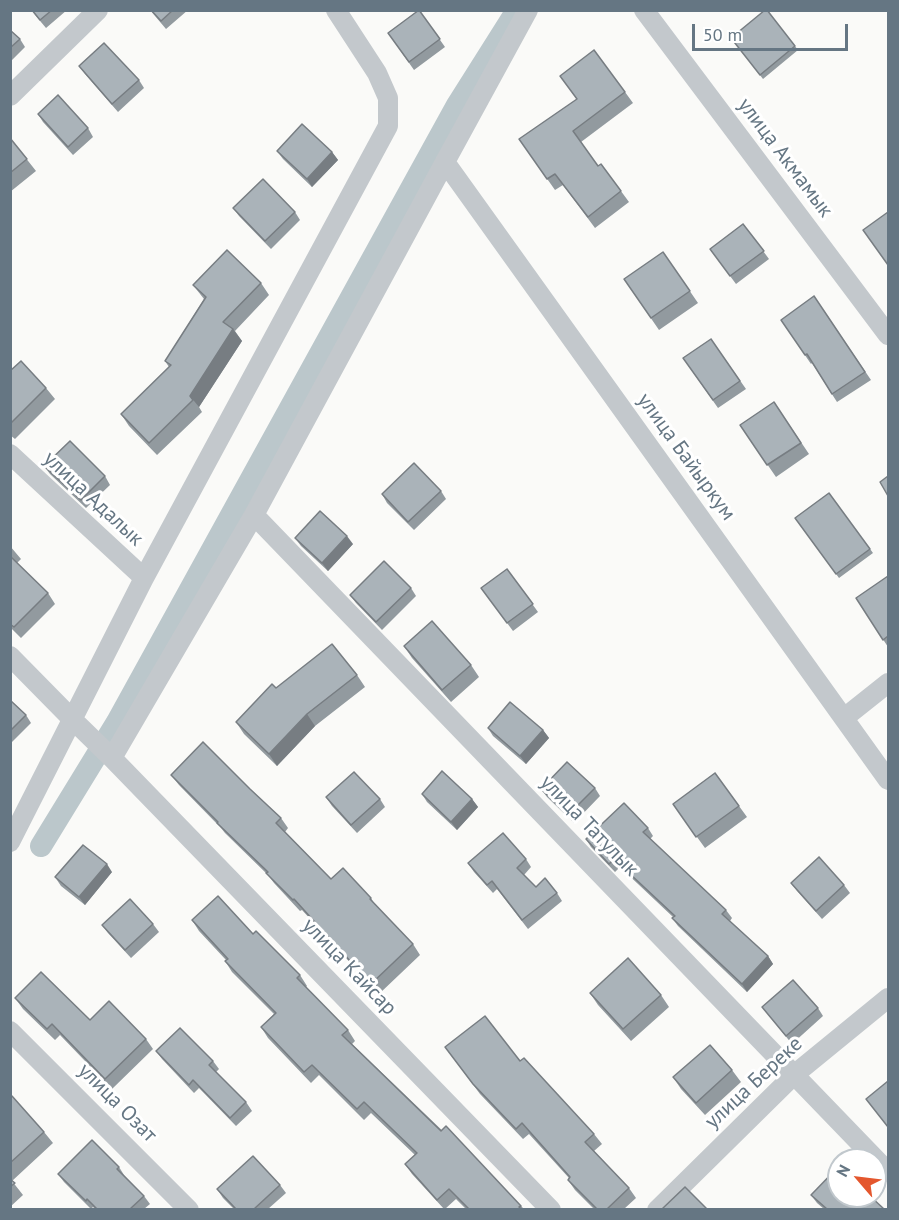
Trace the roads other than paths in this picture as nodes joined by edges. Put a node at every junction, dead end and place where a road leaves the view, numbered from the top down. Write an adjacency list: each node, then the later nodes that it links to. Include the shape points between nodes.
1 (98, 10): 5 (street)
2 (336, 10): 10 (street, via 388,98 388,126)
3 (528, 10): 6 (street)
4 (644, 10): 7 (street, улица Акмамык)
5 (10, 96)
6 (445, 162): 9 (street); 13 (street, улица Байыркум)
7 (888, 335)
8 (10, 454): 10 (street, улица Адалык)
9 (254, 515): 15 (street); 20 (street, улица Татулык)
10 (144, 578): 14 (street)
11 (10, 656): 14 (street)
12 (888, 683): 13 (street)
13 (844, 718): 16 (street, улица Байыркум)
14 (76, 724): 15 (street, улица Кайсар); 17 (street)
15 (112, 758): 23 (street, улица Кайсар)
16 (888, 780)
17 (10, 842)
18 (888, 998): 20 (street, улица Береке)
19 (10, 1031): 22 (street, улица Озат)
20 (795, 1074): 21 (street, улица Татулык); 24 (street, улица Береке)
21 (888, 1172)
22 (189, 1209)
23 (551, 1209)
24 (657, 1209)

